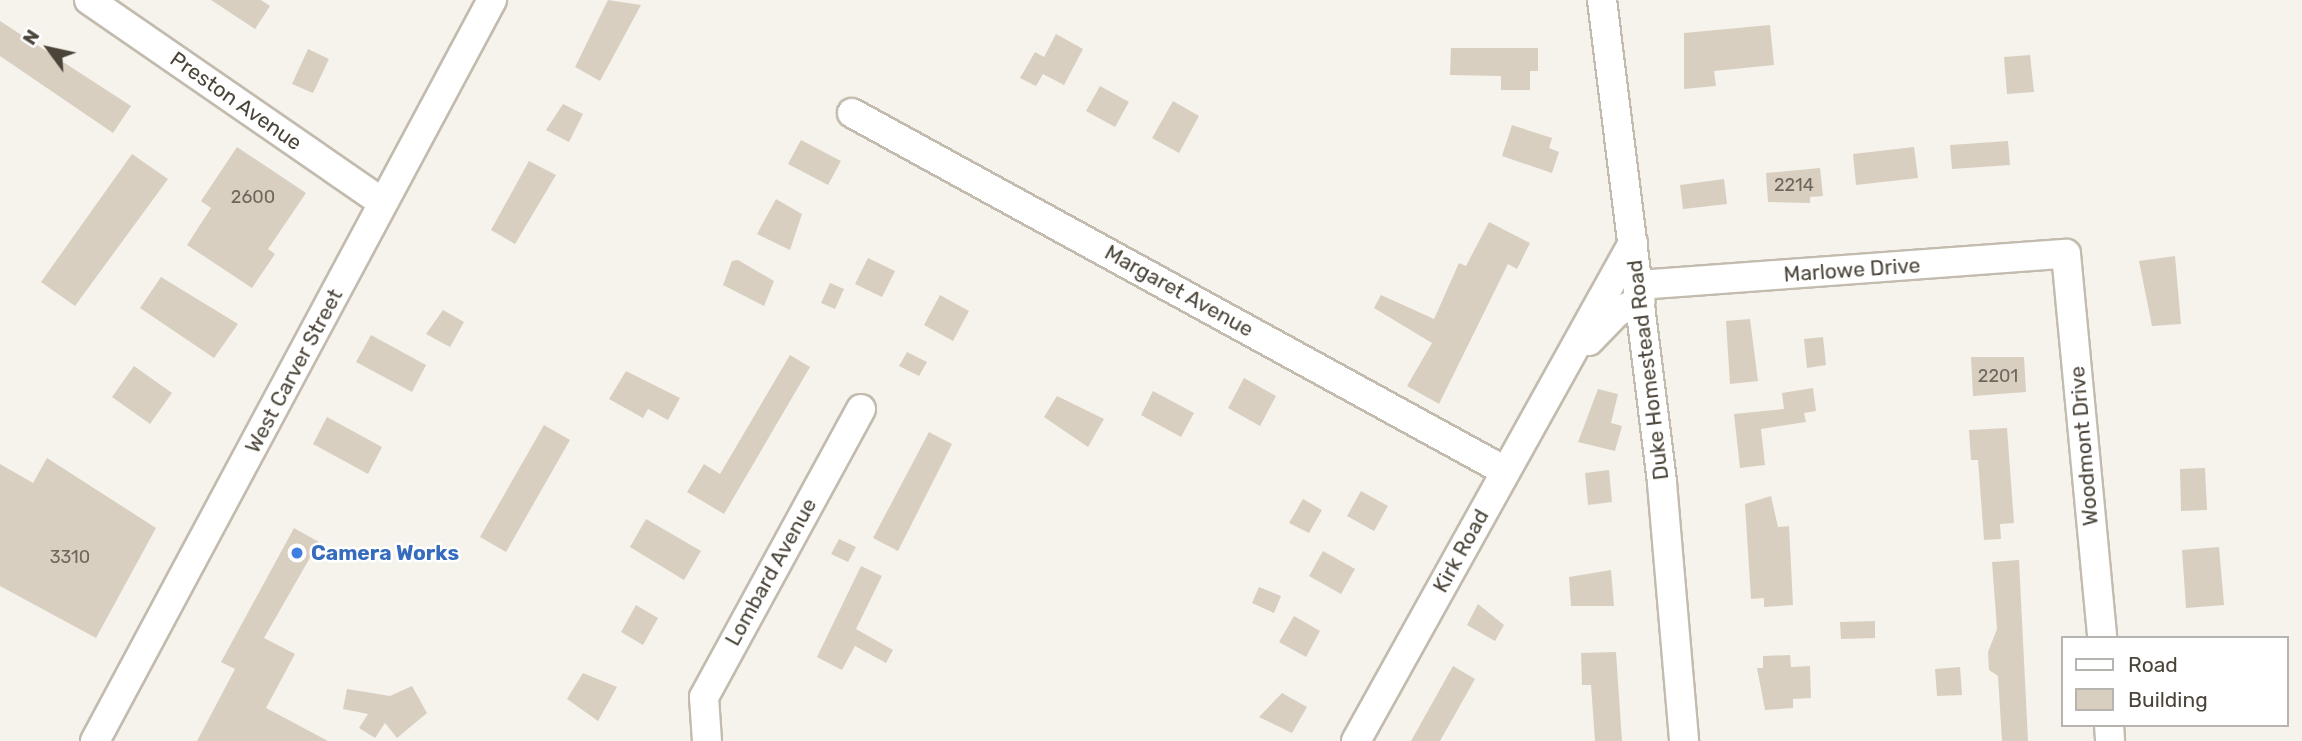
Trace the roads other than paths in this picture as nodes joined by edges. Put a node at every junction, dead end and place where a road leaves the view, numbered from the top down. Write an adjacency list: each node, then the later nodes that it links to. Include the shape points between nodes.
1 (89, 0): 5 (street, Preston Avenue)
2 (492, 0): 5 (street, West Carver Street)
3 (1602, 0): 6 (street, Duke Homestead Road)
4 (852, 113): 11 (street, Margaret Avenue)
5 (383, 203): 13 (street, West Carver Street)
6 (1633, 243): 8 (street, Duke Homestead Road); 9 (street, Kirk Road)
7 (2066, 254): 8 (street, Marlowe Drive); 12 (street, Woodmont Drive)
8 (1640, 293): 9 (street, Kirk Road); 16 (street, Duke Homestead Road)
9 (1567, 363): 11 (street, Kirk Road)
10 (862, 408): 14 (street, Lombard Avenue, via 704,697)
11 (1505, 471): 15 (street, Kirk Road)
12 (2102, 636)
13 (95, 741)
14 (707, 741)
15 (1356, 741)
16 (1684, 741)

